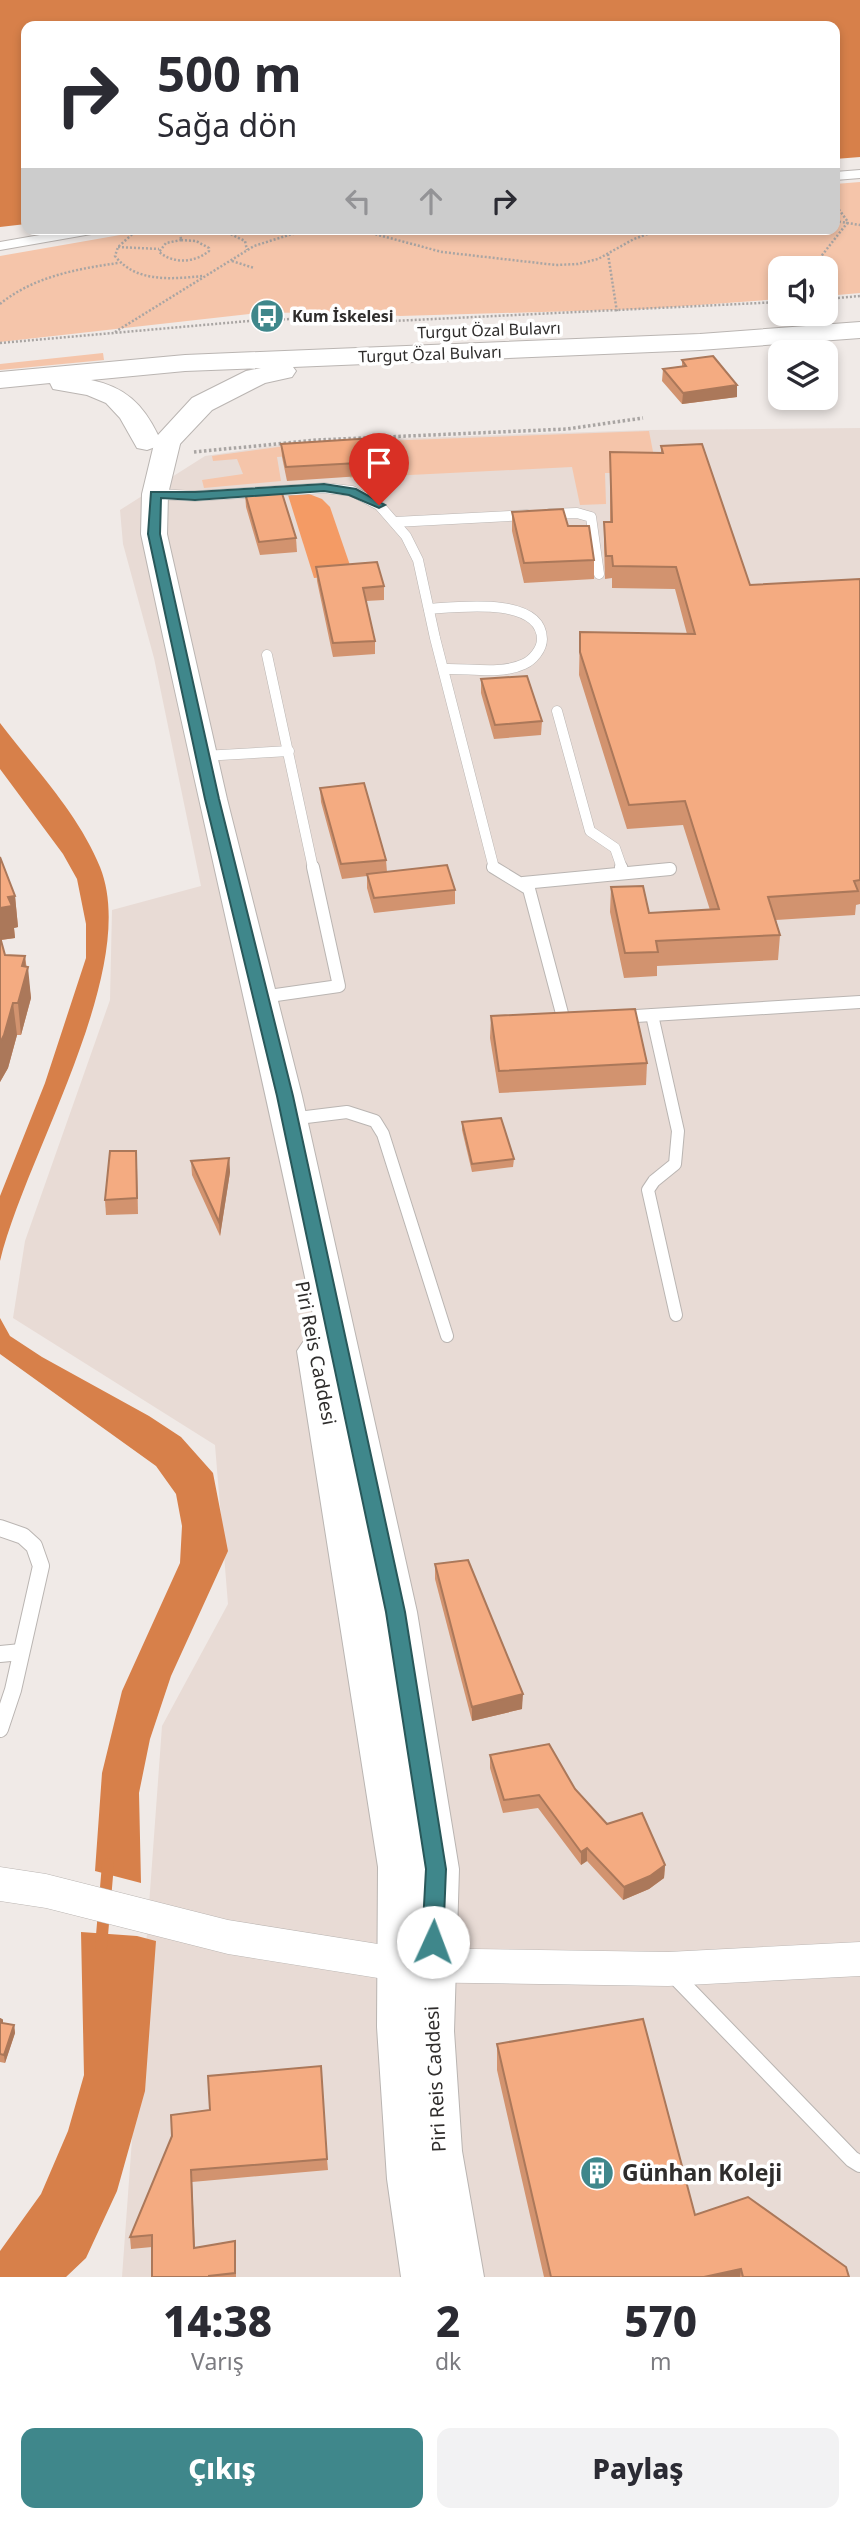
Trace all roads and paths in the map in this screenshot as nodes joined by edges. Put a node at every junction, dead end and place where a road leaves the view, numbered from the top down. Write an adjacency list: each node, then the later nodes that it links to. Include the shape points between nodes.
1 (860, 174): 2 (street)
2 (840, 176)
3 (840, 211): 5 (path)
4 (840, 221): 5 (path)
5 (848, 222): 6 (path); 7 (path)
6 (860, 225)
7 (840, 232)
8 (63, 235): 17 (street)
9 (131, 235): 18 (path)
10 (181, 235): 16 (path)
11 (232, 235): 20 (path, via 245,241)
12 (288, 235): 20 (path)
13 (381, 235): 21 (path, via 479,258 567,265)
14 (645, 235): 21 (path)
15 (838, 235): 22 (path)
16 (181, 240): 19 (path); 19 (path, via 202,243 209,251 180,261 161,256)
17 (0, 246)
18 (118, 247): 19 (path); 24 (path)
19 (159, 249)
20 (247, 250): 23 (path)
21 (608, 254): 32 (path)
22 (821, 256)
23 (231, 260): 25 (path); 26 (path)
24 (118, 263): 26 (path, via 150,277); 30 (path, via 23,288)
25 (254, 268)
26 (206, 275): 38 (path)
27 (860, 296): 28 (path)
28 (838, 298)
29 (768, 303): 32 (path)
30 (0, 304)
31 (860, 310): 34 (highway)
32 (617, 313): 38 (path, via 394,321 357,317 260,320)
33 (768, 316): 41 (highway, Turgut Özal Bulavrı)
34 (838, 319)
35 (838, 325): 37 (highway, Turgut Özal Bulvarı)
36 (803, 326): 42 (highway, Turgut Özal Bulvarı, via 700,342)
37 (860, 331)
38 (104, 339): 39 (path); 41 (highway, Turgut Özal Bulavrı)
39 (0, 343)
40 (47, 351): 44 (highway)
41 (183, 351): 42 (highway, Turgut Özal Bulvarı); 43 (highway); 46 (highway)
42 (358, 357): 46 (highway, via 256,377 202,404)
43 (153, 365): 44 (highway); 46 (highway, via 152,407)
44 (2, 372): 46 (highway, via 111,395 133,412)
45 (643, 418): 46 (path, via 534,433)
46 (160, 447): 47 (main road, Piri Reis Caddesi); 71 (main road, Piri Reis Caddesi, via 132,537 229,924 320,1368)
47 (155, 494): 48 (lane, via 340,489 364,496); 55 (main road, Piri Reis Caddesi, via 154,534)
48 (395, 522): 49 (lane, via 586,515 594,523); 50 (lane, via 418,560)
49 (599, 574)
50 (429, 609): 52 (lane); 52 (lane, via 492,607 528,614 538,624 542,639 537,654 524,664)
51 (267, 655): 54 (lane)
52 (444, 669): 58 (lane, via 494,869)
53 (557, 711): 57 (lane, via 590,831 615,848)
54 (289, 751): 55 (lane); 59 (lane, via 338,986)
55 (203, 756): 59 (main road, Piri Reis Caddesi)
56 (670, 869): 57 (lane)
57 (623, 873): 58 (lane)
58 (523, 883): 61 (lane, via 529,889 564,1020)
59 (261, 997): 62 (main road, Piri Reis Caddesi)
60 (860, 1002): 61 (lane)
61 (652, 1015): 63 (lane, via 678,1131 675,1164 648,1190)
62 (290, 1119): 64 (lane, via 347,1112 376,1121); 71 (main road, Piri Reis Caddesi, via 398,1625 436,1869)
63 (676, 1315)
64 (447, 1336)
65 (0, 1528): 66 (lane, via 23,1536 40,1558)
66 (21, 1652): 67 (lane); 68 (lane)
67 (0, 1654)
68 (0, 1729)
69 (0, 1884): 71 (street, via 46,1891 228,1937)
70 (860, 1959): 72 (street)
71 (417, 1966): 72 (street); 74 (main road, Piri Reis Caddesi, via 401,2027 411,2166); 75 (main road, Piri Reis Caddesi, via 430,2031 437,2151)
72 (668, 1969): 73 (lane)
73 (860, 2164)
74 (426, 2277)
75 (459, 2277)

